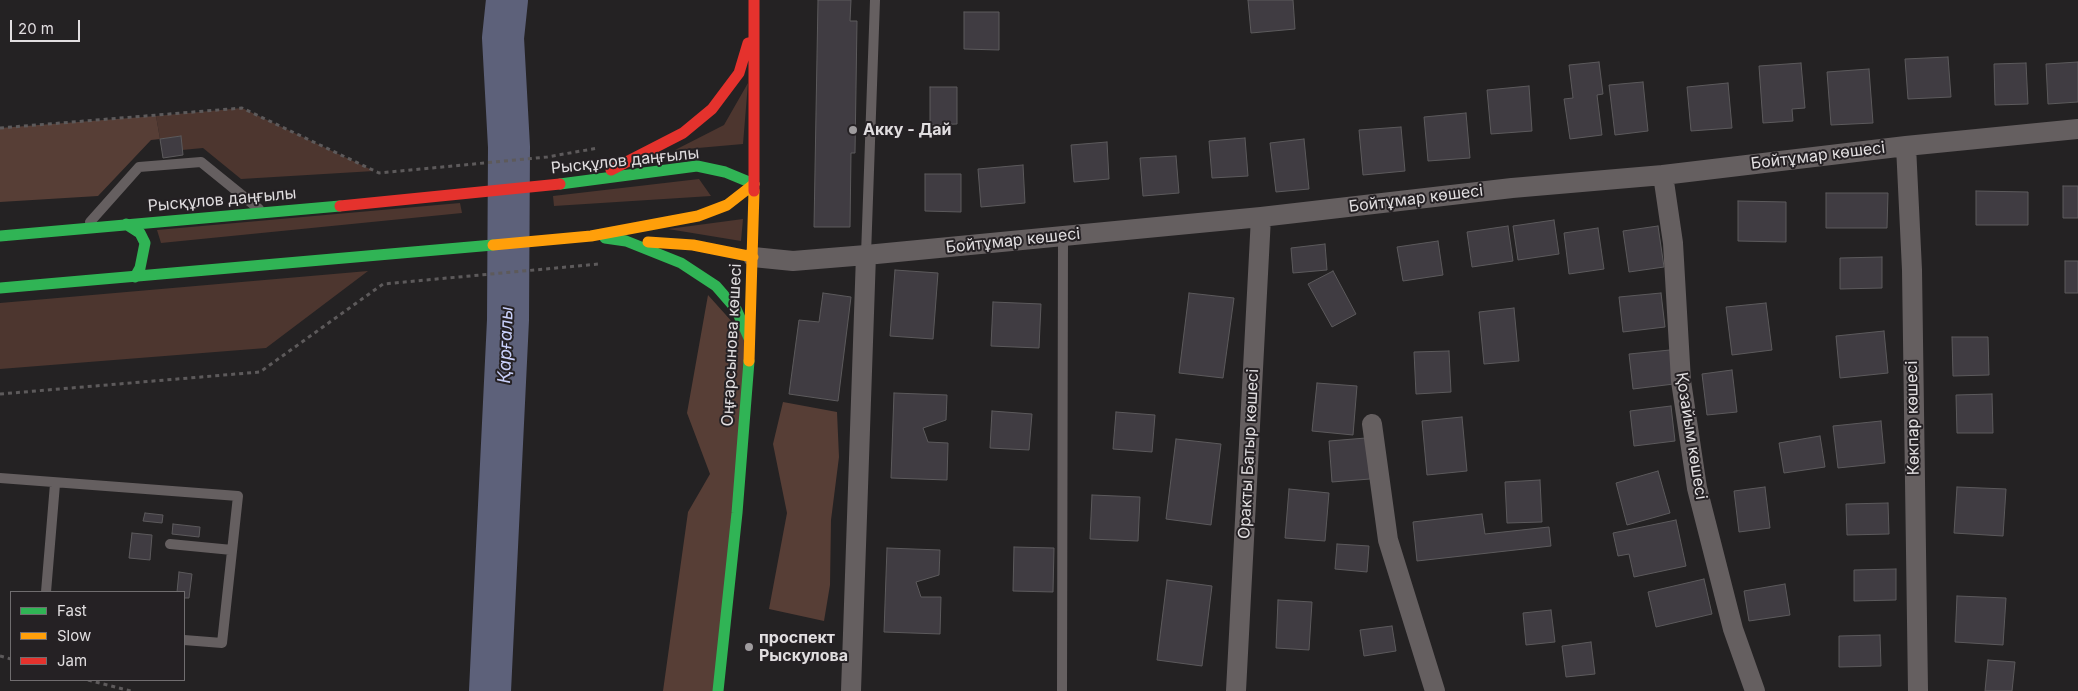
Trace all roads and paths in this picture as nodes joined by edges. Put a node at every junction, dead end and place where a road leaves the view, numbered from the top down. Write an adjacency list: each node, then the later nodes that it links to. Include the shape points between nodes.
1 (754, 0): 3 (main road, Оңғарсынова көшесі)
2 (875, 0): 19 (lane)
3 (755, 20): 9 (main road, via 739,73 712,110 683,133 624,165); 10 (main road, Оңғарсынова көшесі)
4 (0, 128): 7 (path, via 242,108 379,173)
5 (2078, 129): 6 (street, Бойтұмар көшесі)
6 (1906, 146): 8 (street, Бойтұмар көшесі); 41 (street, Көкпар көшесі, via 1912,270)
7 (547, 157)
8 (1663, 175): 12 (street, Бойтұмар көшесі, via 1512,188); 40 (street, Қозайым көшесі, via 1673,243 1681,381 1697,488 1732,629)
9 (581, 181): 10 (main road, Рысқұлов даңғылы, via 697,166); 11 (main road, Рысқұлов даңғылы)
10 (754, 184): 16 (main road, via 726,205 698,216); 20 (main road, Оңғарсынова көшесі)
11 (264, 212): 13 (main road, Рысқұлов даңғылы); 14 (lane, via 201,162 139,167)
12 (1261, 217): 17 (street, Бойтұмар көшесі); 38 (street, Оракты Батыр көшесі)
13 (126, 224): 14 (main road, Рысқұлов даңғылы); 22 (main road, via 140,233 145,243)
14 (85, 228): 15 (main road, Рысқұлов даңғылы)
15 (0, 236)
16 (591, 236): 18 (main road); 22 (main road)
17 (1064, 236): 19 (street, Бойтұмар көшесі); 37 (lane)
18 (626, 241): 20 (main road, via 693,245); 24 (main road, via 681,264 716,286 736,309)
19 (866, 255): 20 (street, Бойтұмар көшесі, via 793,261); 36 (street)
20 (753, 257): 24 (main road, Оңғарсынова көшесі)
21 (553, 268): 25 (path, via 383,284 260,372)
22 (135, 277): 23 (main road)
23 (0, 288)
24 (750, 343): 35 (main road, Оңғарсынова көшесі, via 737,512)
25 (0, 394)
26 (1372, 424): 39 (street, via 1388,540)
27 (0, 478): 28 (lane)
28 (55, 484): 30 (lane, via 238,496); 31 (lane)
29 (170, 544): 30 (lane)
30 (232, 550): 32 (lane, via 222,642)
31 (46, 591)
32 (185, 640)
33 (92, 681): 34 (path)
34 (131, 691)
35 (718, 691)
36 (851, 691)
37 (1062, 691)
38 (1236, 691)
39 (1435, 691)
40 (1755, 691)
41 (1918, 691)

